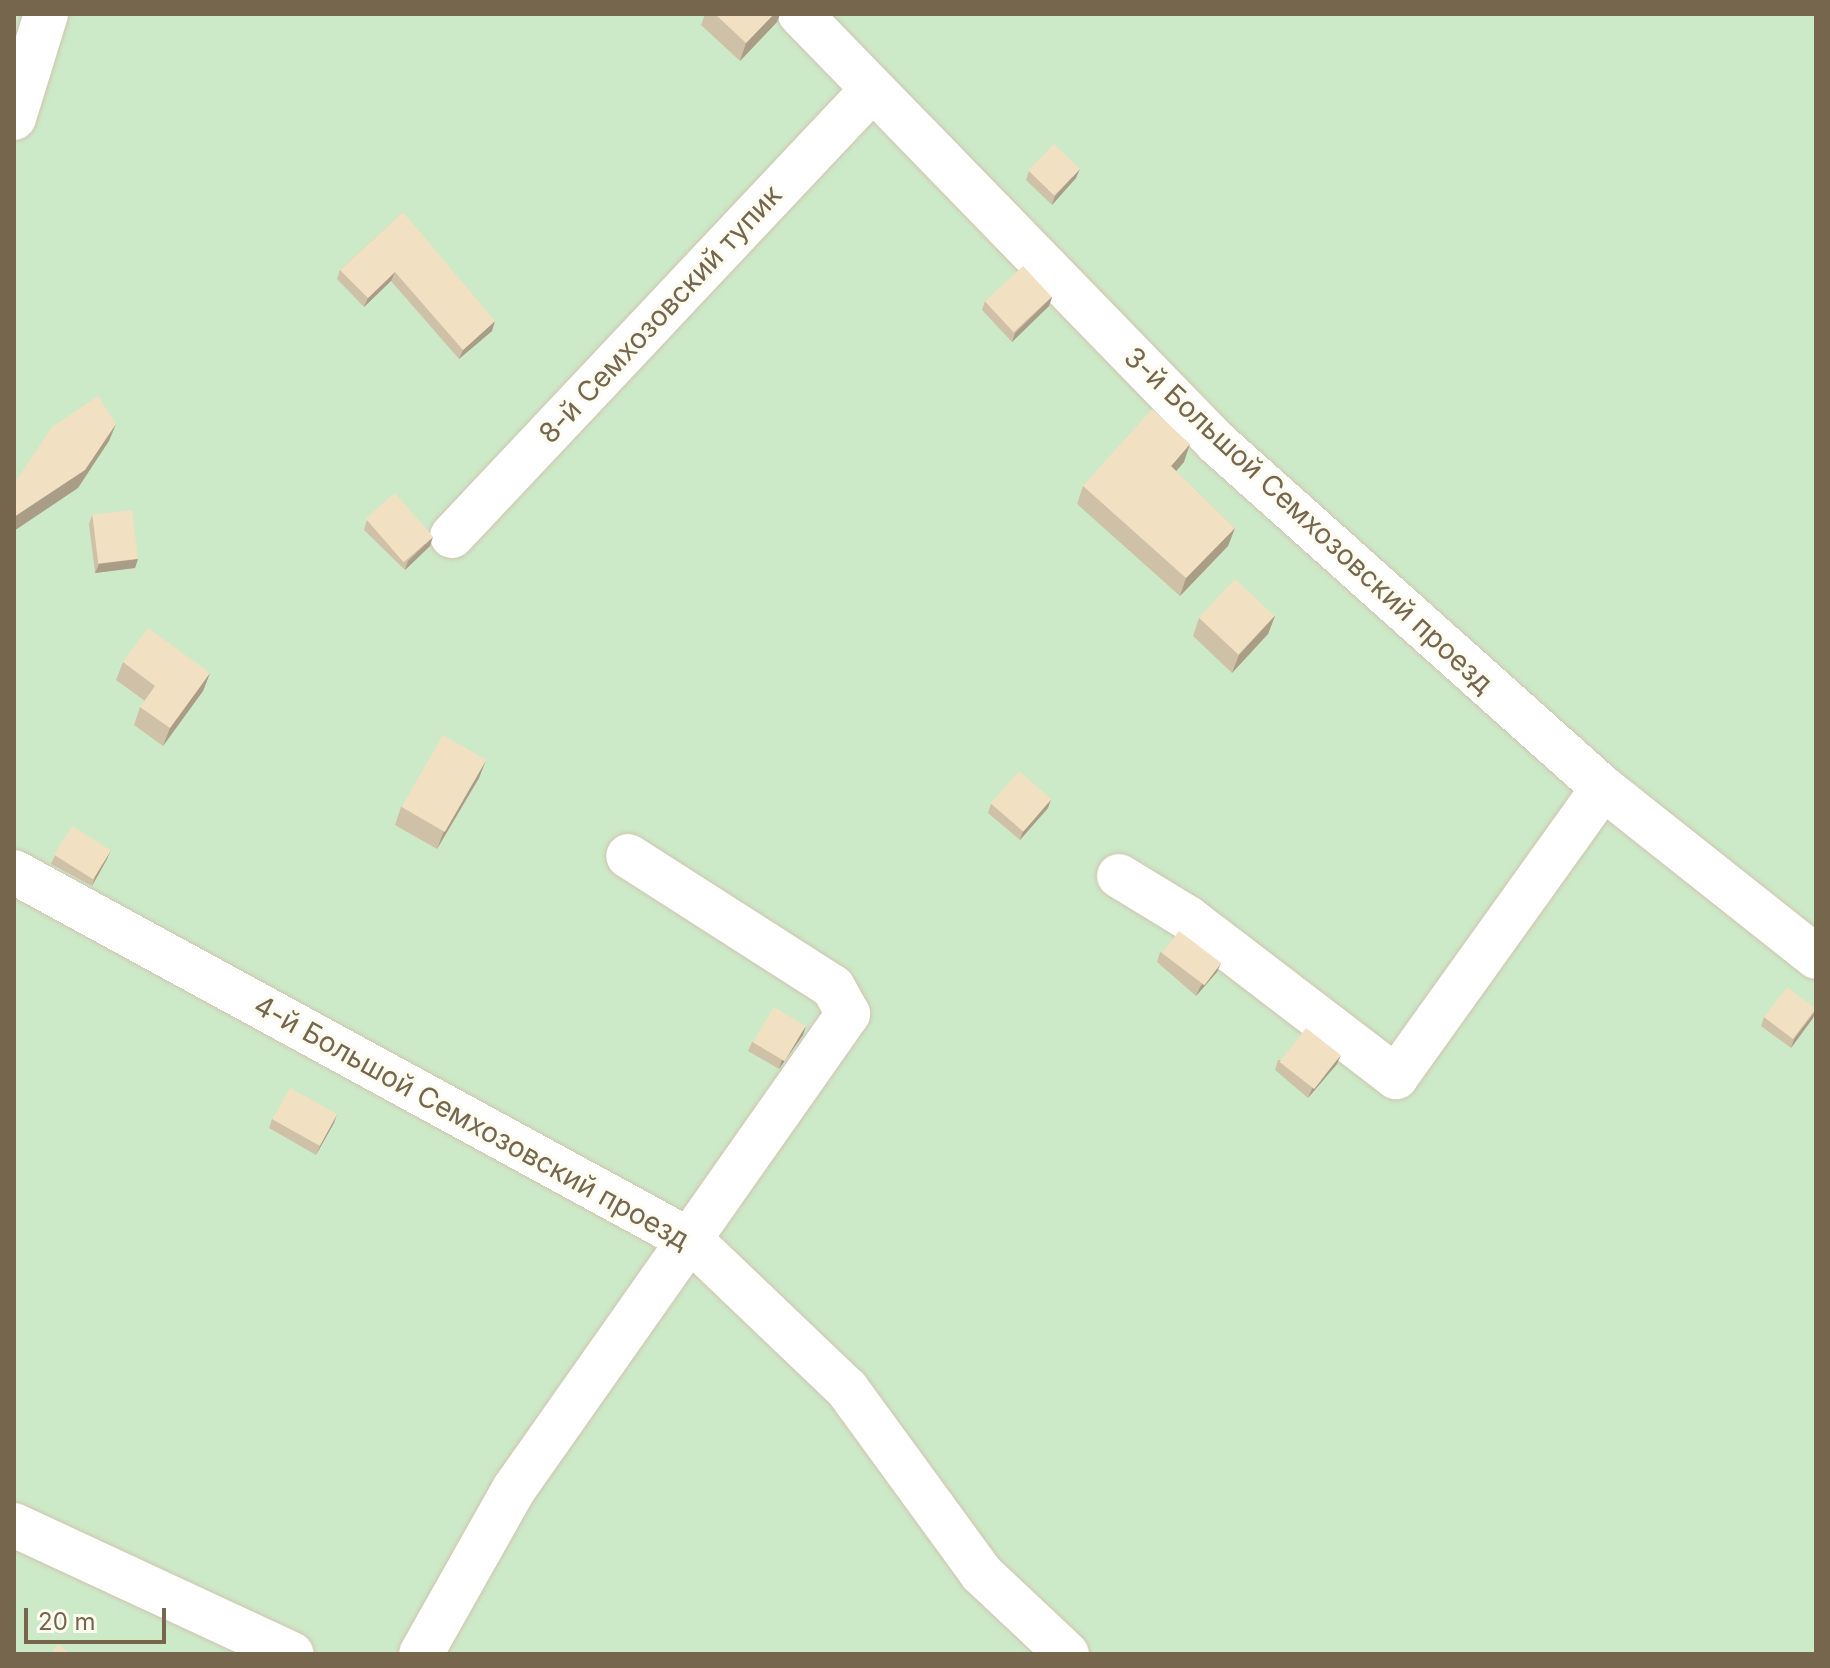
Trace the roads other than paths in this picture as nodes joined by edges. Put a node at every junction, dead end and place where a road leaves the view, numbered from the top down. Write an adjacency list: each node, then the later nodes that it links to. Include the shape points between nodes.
1 (46, 14): 4 (street)
2 (800, 14): 3 (street, 3-й Большой Семхозовский проезд)
3 (869, 93): 5 (street, 8-й Семхозовский тупик); 6 (street, 3-й Большой Семхозовский проезд, via 1217,443)
4 (14, 118)
5 (452, 536)
6 (1603, 788): 9 (street, via 1396,1077 1188,918); 10 (street, 3-й Большой Семхозовский проезд)
7 (628, 856): 11 (street, via 833,987 848,1014)
8 (14, 872): 11 (street, 4-й Большой Семхозовский проезд)
9 (1119, 876)
10 (1816, 957)
11 (693, 1242): 14 (street, via 514,1489); 15 (street, 4-й Большой Семхозовский проезд, via 847,1389 981,1573)
12 (14, 1525): 13 (street)
13 (292, 1654)
14 (421, 1654)
15 (1067, 1654)

